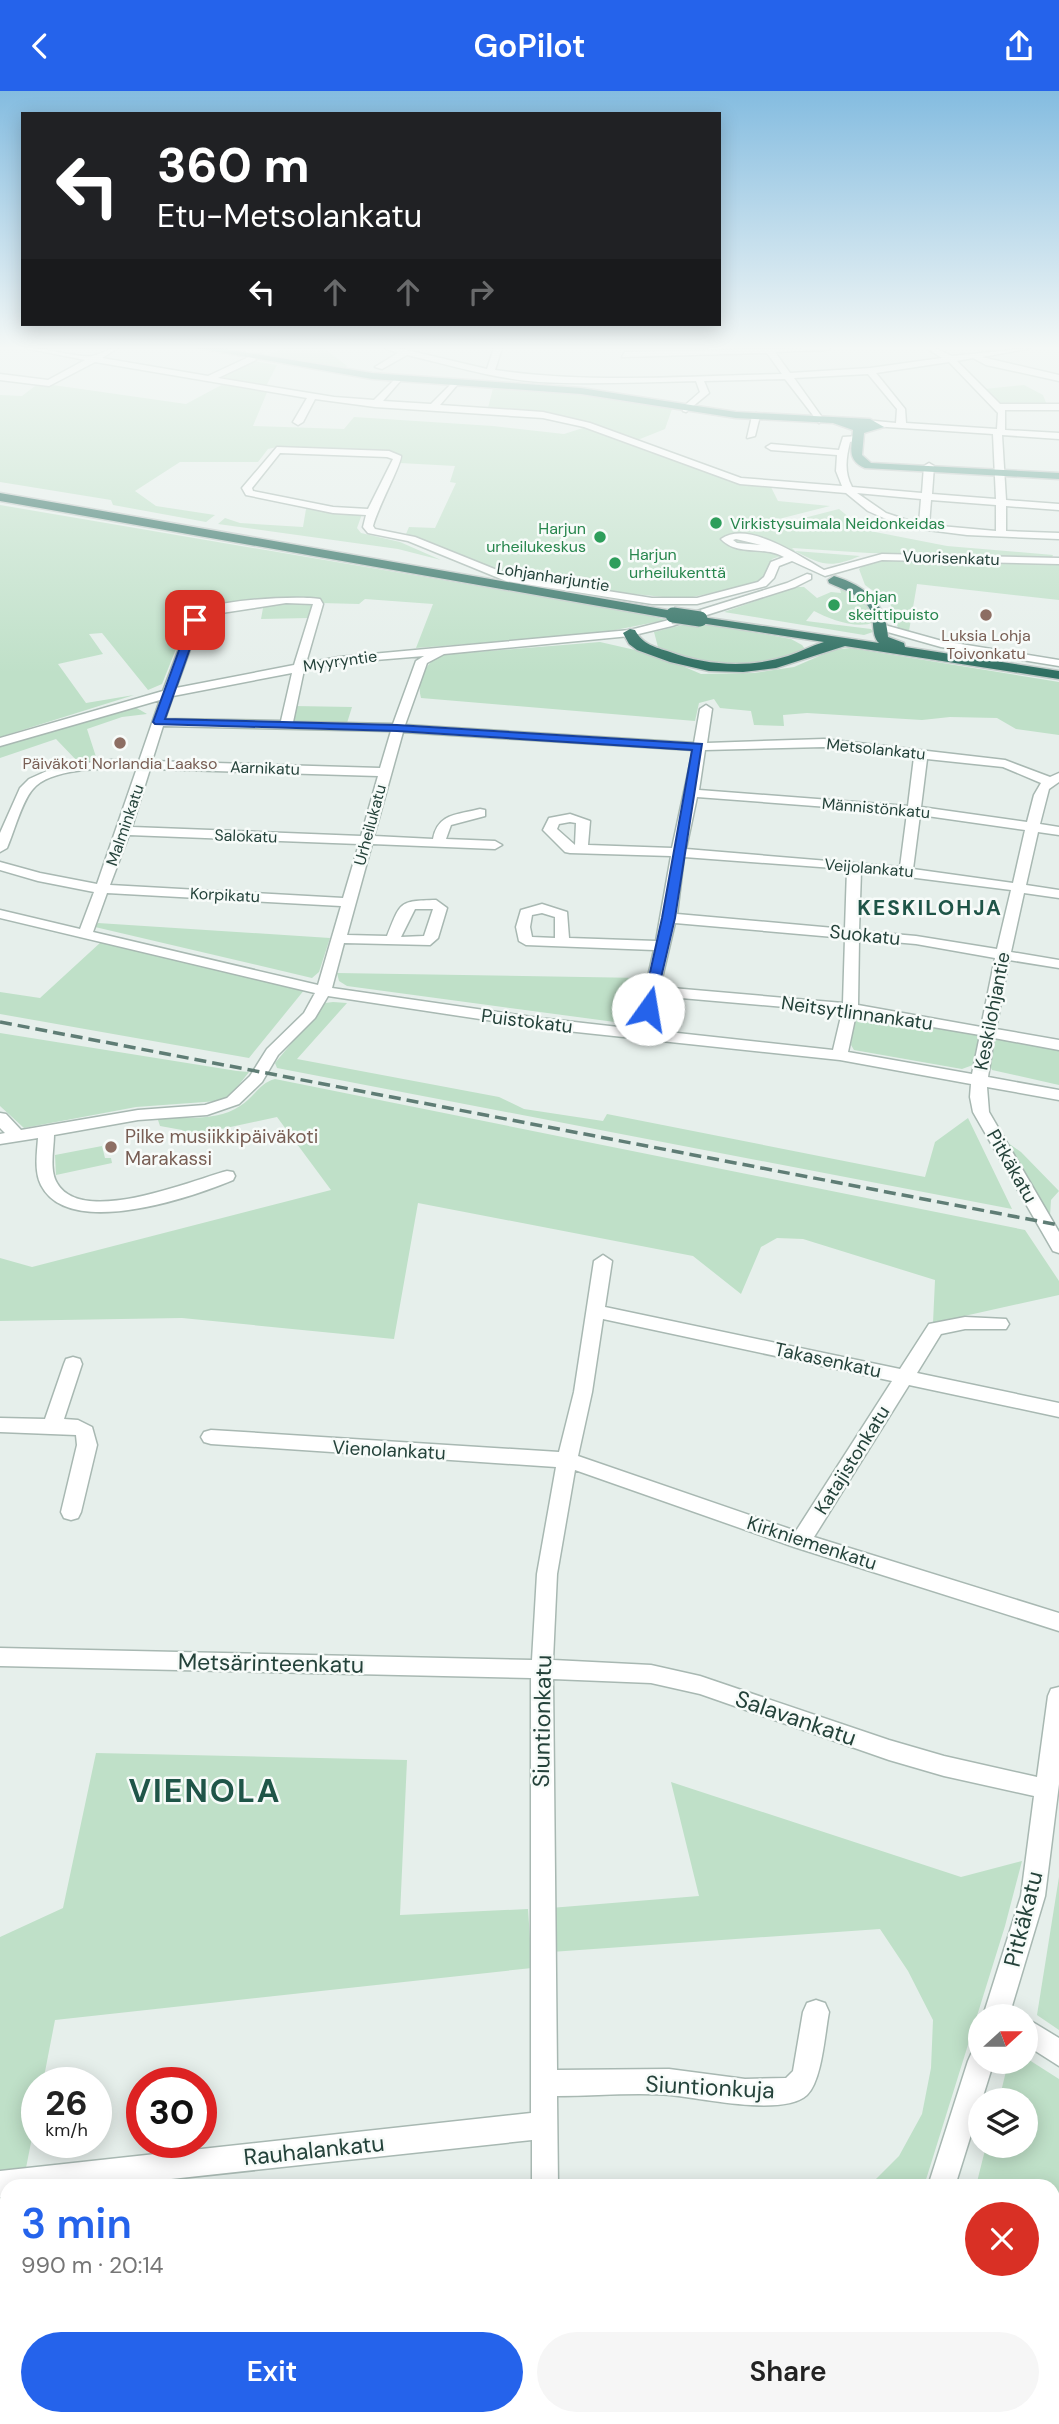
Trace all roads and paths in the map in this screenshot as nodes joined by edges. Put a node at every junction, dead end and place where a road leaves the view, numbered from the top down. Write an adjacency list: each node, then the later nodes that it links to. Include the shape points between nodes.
1 (270, 457): 15 (street, via 247,488 249,493 333,510)
2 (395, 457): 15 (street, via 397,463)
3 (671, 457): 10 (street, via 727,478)
4 (843, 457): 10 (street, via 841,471)
5 (855, 457): 8 (main road, via 864,465)
6 (1000, 457): 7 (street)
7 (1000, 463): 8 (main road); 9 (main road); 13 (street)
8 (929, 468): 12 (street)
9 (1059, 475)
10 (849, 491): 12 (street); 16 (street, via 886,516)
11 (0, 497): 23 (highway, Lohjanharjuntie)
12 (927, 497): 13 (street); 16 (street)
13 (1000, 502): 14 (street); 17 (street)
14 (1059, 507)
15 (372, 512): 20 (street, via 368,527 372,531 411,539 493,574 652,601 696,601 762,584 775,564)
16 (924, 527): 17 (street)
17 (1000, 532): 18 (street)
18 (1059, 536)
19 (776, 548): 20 (street)
20 (790, 558): 22 (street)
21 (1059, 561): 22 (street, Vuorisenkatu, via 883,557)
22 (821, 578): 23 (street); 24 (highway, via 875,604)
23 (687, 617): 25 (highway, Lohjanharjuntie); 26 (street)
24 (881, 627): 27 (highway, via 865,639); 31 (highway, via 881,639 888,643); 32 (street, via 941,644)
25 (773, 630): 27 (highway, Lohjanharjuntie); 29 (highway, via 809,642)
26 (630, 633): 29 (highway, via 636,644 654,651 727,669 774,664); 30 (street, via 441,651)
27 (818, 637): 28 (highway, Lohjanharjuntie)
28 (876, 646): 29 (highway, via 827,644); 31 (highway, Lohjanharjuntie)
29 (808, 653)
30 (421, 657): 33 (street, Myyryntie, via 361,657); 40 (street, Urheilukatu)
31 (945, 657): 34 (highway, Lohjanharjuntie)
32 (1059, 663)
33 (300, 667): 35 (street, Myyryntie); 35 (street, Malminkatu, via 318,604 286,600 207,610 197,614); 39 (street)
34 (1059, 677)
35 (170, 693): 36 (street, Myyryntie); 38 (street, Malminkatu)
36 (142, 700): 38 (street); 41 (street, Myyryntie)
37 (706, 709): 42 (street)
38 (159, 718): 39 (street, Metsolankatu); 44 (street, Malminkatu)
39 (286, 725): 40 (street, Metsolankatu)
40 (397, 728): 42 (street, Metsolankatu); 45 (street, Urheilukatu)
41 (0, 742)
42 (698, 747): 43 (street, Metsolankatu, via 824,743); 47 (street)
43 (921, 754): 46 (street, Metsolankatu, via 1005,764); 48 (street)
44 (146, 765): 45 (street, Aarnikatu); 51 (street, Malminkatu); 56 (street, Aarnikatu, via 86,766 30,783)
45 (385, 772): 53 (street, Urheilukatu)
46 (1054, 780): 50 (street, Keskilohjantie, via 1043,787)
47 (692, 793): 48 (street, Männistönkatu); 58 (street)
48 (915, 810): 50 (street, Männistönkatu); 61 (street)
49 (480, 813): 54 (street, via 446,822)
50 (1032, 827): 52 (street, Männistönkatu); 62 (street, Keskilohjantie)
51 (124, 831): 53 (street, Salokatu); 63 (street, Malminkatu)
52 (1059, 831)
53 (367, 840): 54 (street, Salokatu); 65 (street, Urheilukatu)
54 (439, 843): 55 (street, Salokatu)
55 (495, 845)
56 (0, 848)
57 (581, 849): 58 (street, Veijolankatu)
58 (678, 853): 60 (street, Veijolankatu); 67 (street)
59 (0, 866): 63 (street, Korpikatu)
60 (854, 866): 61 (street, Veijolankatu); 69 (street)
61 (906, 870): 62 (street, Veijolankatu)
62 (1020, 887): 64 (street, Veijolankatu); 74 (street, Keskilohjantie)
63 (102, 889): 65 (street, Korpikatu); 68 (street, Malminkatu)
64 (1059, 894)
65 (349, 901): 70 (street, Urheilukatu)
66 (0, 914): 68 (street, Puistokatu)
67 (669, 918): 69 (street, Suokatu); 73 (street)
68 (85, 933): 76 (street, Puistokatu)
69 (850, 933): 74 (street, Suokatu); 78 (street)
70 (339, 939): 71 (street); 76 (street, Urheilukatu)
71 (393, 940)
72 (562, 941): 73 (street)
73 (662, 946): 77 (street)
74 (1003, 954): 75 (street, Suokatu); 79 (street, Keskilohjantie)
75 (1059, 964)
76 (324, 991): 80 (street, Puistokatu); 86 (street, Urheilukatu, via 310,1015 272,1052 256,1079 233,1101 207,1110 138,1115)
77 (653, 991): 78 (street, Neitsytlinnankatu); 80 (street)
78 (850, 1008): 79 (street, Neitsytlinnankatu); 82 (street)
79 (988, 1033): 81 (street, Neitsytlinnankatu); 83 (street, Keskilohjantie)
80 (642, 1034): 82 (street, Puistokatu)
81 (1059, 1045)
82 (840, 1055): 83 (street, Puistokatu)
83 (979, 1081): 84 (street, Puistokatu); 89 (street, Pitkäkatu, via 981,1112)
84 (1059, 1095)
85 (0, 1118): 87 (street)
86 (46, 1131): 87 (street, Urheilukatu); 88 (street, via 46,1175 52,1189 87,1208 115,1207)
87 (8, 1138)
88 (227, 1176)
89 (1059, 1247)
90 (603, 1261): 91 (street, Siuntionkatu)
91 (596, 1311): 94 (street, Takasenkatu); 99 (street, Siuntionkatu)
92 (1000, 1324): 94 (street, Katajistonkatu, via 965,1323 935,1329)
93 (73, 1364): 97 (street)
94 (906, 1376): 95 (street, Takasenkatu); 101 (street, Katajistonkatu)
95 (1059, 1410)
96 (0, 1425): 97 (street)
97 (52, 1426): 100 (street, via 78,1427 85,1432 87,1445)
98 (211, 1437): 99 (street, Vienolankatu)
99 (567, 1460): 101 (street, Kirkniemenkatu); 104 (street, Siuntionkatu, via 547,1574)
100 (71, 1512)
101 (802, 1541): 102 (street, Kirkniemenkatu)
102 (1059, 1622)
103 (0, 1657): 104 (street, Metsärinteenkatu)
104 (542, 1669): 106 (street, Salavankatu, via 677,1679 889,1750); 112 (street, Siuntionkatu)
105 (1059, 1696): 106 (street, Pitkäkatu)
106 (1047, 1789): 107 (street, Pitkäkatu, via 1032,1896)
107 (1002, 2004)
108 (816, 2012): 112 (street, Siuntionkuja, via 805,2074 799,2085 788,2091 745,2092 669,2082)
109 (1038, 2038): 110 (street)
110 (1059, 2053)
111 (977, 2074): 116 (street)
112 (544, 2083): 113 (street, Siuntionkatu)
113 (545, 2125): 114 (street, Rauhalankatu); 115 (street, Siuntionkatu)
114 (46, 2179)
115 (545, 2179)
116 (943, 2179)

